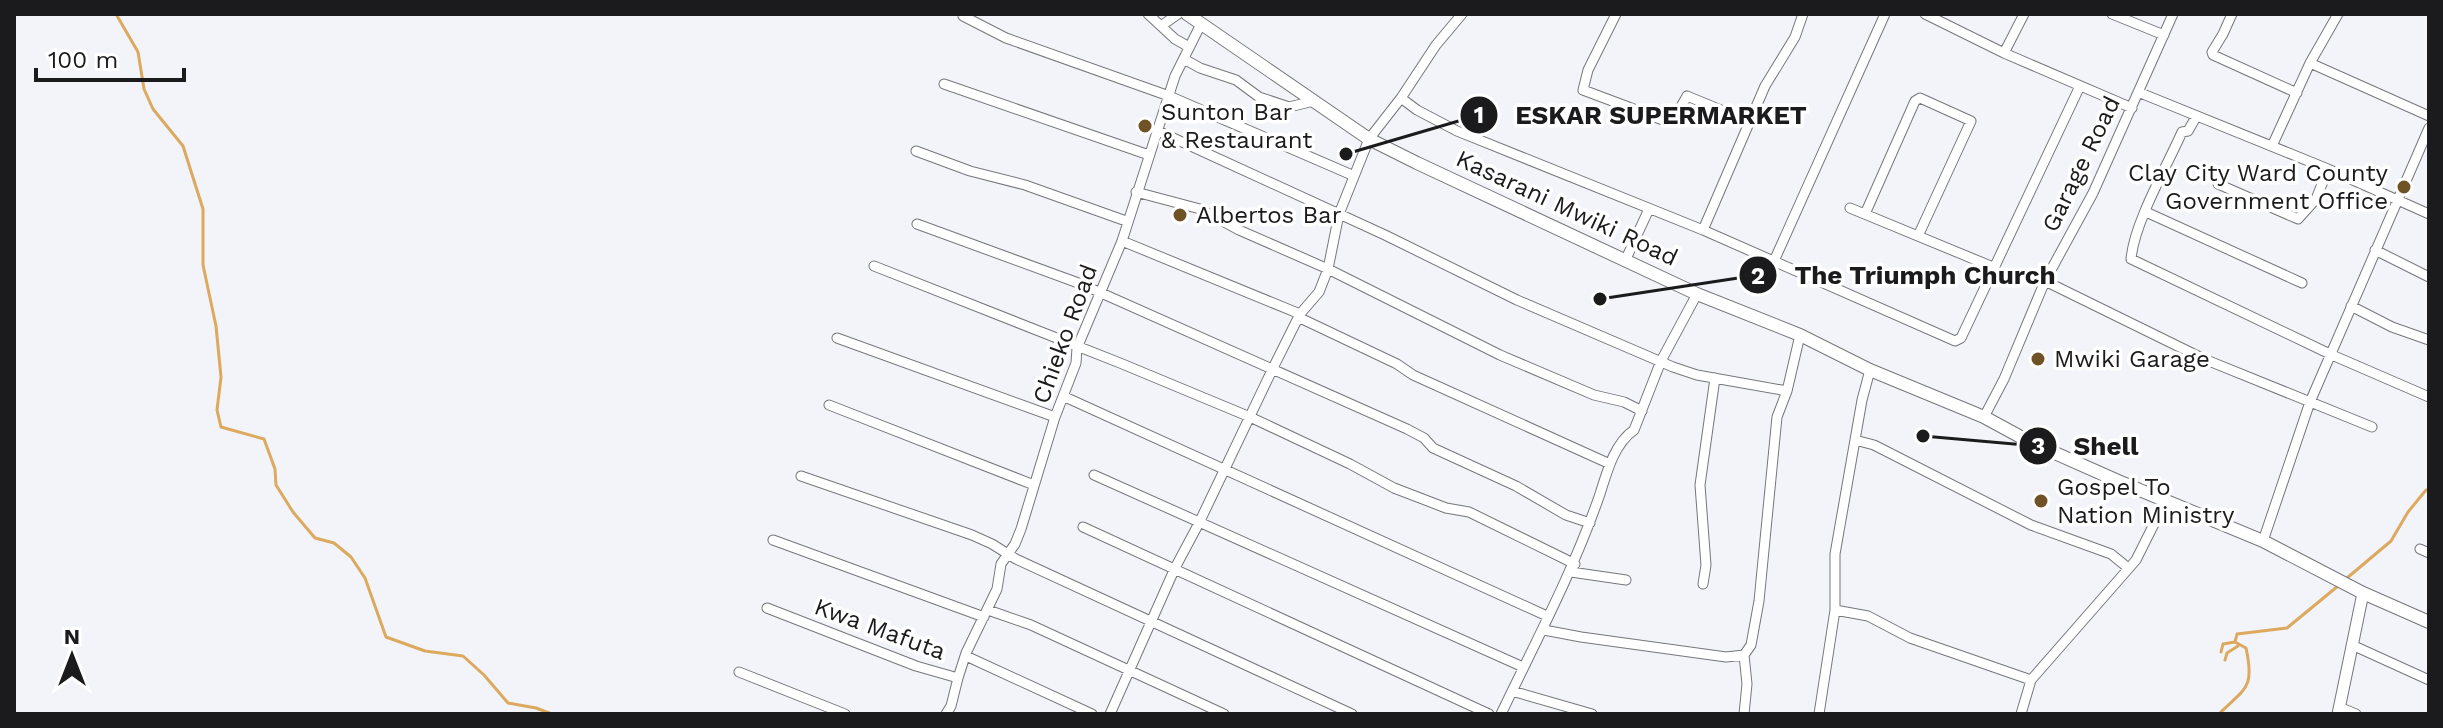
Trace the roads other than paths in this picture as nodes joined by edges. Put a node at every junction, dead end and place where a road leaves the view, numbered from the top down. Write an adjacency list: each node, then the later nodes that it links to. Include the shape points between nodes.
1 (1148, 14): 16 (street)
2 (1178, 14): 16 (street)
3 (1187, 14): 15 (main road, Kasarani Mwiki Road)
4 (1462, 14): 27 (street)
5 (1616, 14): 32 (street, via 1583,90 1663,120 1673,121 1687,96)
6 (1803, 14): 32 (street)
7 (1885, 14): 59 (street)
8 (1925, 14): 19 (street)
9 (2024, 14): 19 (street)
10 (2112, 14): 17 (street)
11 (2173, 14): 17 (street, Garage Road)
12 (2232, 14): 25 (street, via 2213,55)
13 (2338, 14): 21 (street)
14 (963, 16): 26 (street, via 1006,38)
15 (1201, 24): 18 (street, Chieko Road); 28 (main road, Kasarani Mwiki Road)
16 (1161, 26): 18 (street)
17 (2164, 35): 24 (street, Garage Road)
18 (1189, 47): 20 (street, Chieko Road)
19 (2004, 53): 23 (street)
20 (1184, 59): 26 (street, Chieko Road); 28 (street, via 1289,107)
21 (2310, 63): 25 (street); 30 (street)
22 (944, 84): 39 (street)
23 (2080, 86): 29 (street); 61 (street)
24 (2138, 92): 29 (street, Garage Road); 31 (street)
25 (2297, 93): 36 (street)
26 (1169, 96): 34 (street, Chieko Road); 42 (street)
27 (1401, 98): 35 (street); 47 (street, via 1457,131)
28 (1314, 101): 35 (main road, Kasarani Mwiki Road)
29 (2132, 108): 64 (street, Garage Road)
30 (2429, 116)
31 (2196, 117): 36 (street); 48 (street, via 2182,132)
32 (1750, 122): 54 (street)
33 (2429, 128): 38 (street)
34 (1158, 131): 39 (street, Chieko Road); 49 (street)
35 (1369, 139): 42 (street); 58 (main road, Kasarani Mwiki Road)
36 (2272, 146): 41 (street)
37 (916, 151): 52 (street)
38 (2418, 151): 40 (street); 45 (street)
39 (1149, 155): 44 (street, Chieko Road)
40 (2429, 156)
41 (2328, 169): 43 (street, via 2316,199 2298,219); 45 (street)
42 (1352, 175): 49 (street)
43 (2218, 184)
44 (1136, 192): 52 (street, Chieko Road); 62 (street, via 1200,209)
45 (2398, 198): 51 (street); 57 (street)
46 (1850, 208): 50 (street)
47 (1649, 209): 54 (street); 58 (street)
48 (2146, 212): 65 (street); 74 (street, via 2131,254 2134,263)
49 (1339, 214): 62 (street); 75 (street, via 1517,300)
50 (1865, 214): 55 (street); 55 (street, via 1920,98 1971,121)
51 (2429, 214)
52 (1126, 221): 56 (street, Chieko Road)
53 (917, 224): 66 (street)
54 (1703, 230): 59 (street)
55 (1918, 236): 61 (street)
56 (1122, 241): 66 (street, Chieko Road); 69 (street)
57 (2375, 250): 63 (street); 68 (street)
58 (1625, 261): 67 (main road, Kasarani Mwiki Road)
59 (1774, 261): 61 (street, via 1955,341)
60 (874, 266): 73 (street)
61 (1993, 267)
62 (1328, 269): 69 (street, via 1319,292); 84 (street, via 1500,355)
63 (2429, 277)
64 (2045, 281): 82 (street, via 2204,359); 87 (street, Garage Road)
65 (2302, 283)
66 (1100, 293): 73 (street, Chieko Road); 76 (street)
67 (1697, 294): 70 (main road, Kasarani Mwiki Road); 75 (street)
68 (2351, 306): 72 (street); 74 (street)
69 (1300, 316): 76 (street); 90 (street, via 1413,375)
70 (1800, 335): 77 (main road, Kasarani Mwiki Road); 79 (street)
71 (837, 338): 85 (street)
72 (2429, 340)
73 (1077, 348): 80 (street, Chieko Road); 86 (street)
74 (2332, 355): 81 (street); 82 (street)
75 (1661, 361): 78 (street); 84 (street)
76 (1273, 368): 86 (street); 97 (street, via 1407,429 1433,448)
77 (1870, 370): 87 (main road, Kasarani Mwiki Road); 89 (street)
78 (1715, 378): 79 (street); 106 (street, via 1700,485)
79 (1787, 391): 116 (street, via 1774,438 1759,601 1751,645)
80 (1065, 397): 85 (street, Chieko Road); 91 (street)
81 (2429, 397)
82 (2310, 402): 88 (street); 100 (street)
83 (829, 405): 94 (street)
84 (1642, 411): 90 (street)
85 (1055, 417): 94 (street, Chieko Road)
86 (1250, 417): 91 (street); 104 (street, via 1394,488 1469,512)
87 (1984, 417): 95 (main road, Kasarani Mwiki Road)
88 (2372, 427)
89 (1855, 440): 102 (street, via 2031,525 2111,554); 109 (street, via 1835,554)
90 (1610, 464): 97 (street)
91 (1224, 469): 96 (street); 111 (street)
92 (1094, 475): 96 (street)
93 (801, 476): 101 (street, via 972,535)
94 (1034, 485): 101 (street, Chieko Road, via 1015,544)
95 (2165, 502): 100 (main road, Kasarani Mwiki Road); 102 (street, via 2140,554)
96 (1199, 523): 103 (street); 118 (street)
97 (1590, 523): 104 (street)
98 (1083, 527): 103 (street)
99 (773, 540): 110 (street)
100 (2263, 541): 107 (main road, Kasarani Mwiki Road)
101 (1007, 553): 110 (street, Chieko Road); 112 (street)
102 (2127, 567): 122 (street)
103 (1175, 568): 112 (street); 132 (street)
104 (1573, 568): 105 (street); 111 (street)
105 (1626, 580)
106 (1703, 584)
107 (2363, 593): 113 (main road, Kasarani Mwiki Road); 115 (street)
108 (767, 608): 121 (street, Kwa Mafuta)
109 (1835, 610): 122 (street, via 1868,616 1910,638); 136 (street)
110 (986, 614): 117 (street, Chieko Road); 119 (street, via 1031,625)
111 (1547, 616): 114 (street)
112 (1151, 621): 119 (street); 131 (street)
113 (2429, 622)
114 (1544, 630): 116 (street, via 1726,657); 118 (street)
115 (2352, 645): 123 (street); 125 (street)
116 (1744, 655): 135 (street)
117 (966, 656): 121 (street, Kwa Mafuta); 128 (street)
118 (1523, 667): 124 (street)
119 (1129, 671): 129 (street); 130 (street)
120 (739, 672): 126 (street)
121 (958, 678): 127 (street)
122 (2031, 680): 137 (street)
123 (2429, 680)
124 (1512, 691): 133 (street); 134 (street)
125 (2339, 710): 138 (street)
126 (845, 714)
127 (946, 714)
128 (1092, 714)
129 (1110, 714)
130 (1224, 714)
131 (1352, 714)
132 (1489, 714)
133 (1501, 714)
134 (1592, 714)
135 (1744, 714)
136 (1819, 714)
137 (2021, 714)
138 (2356, 714)

